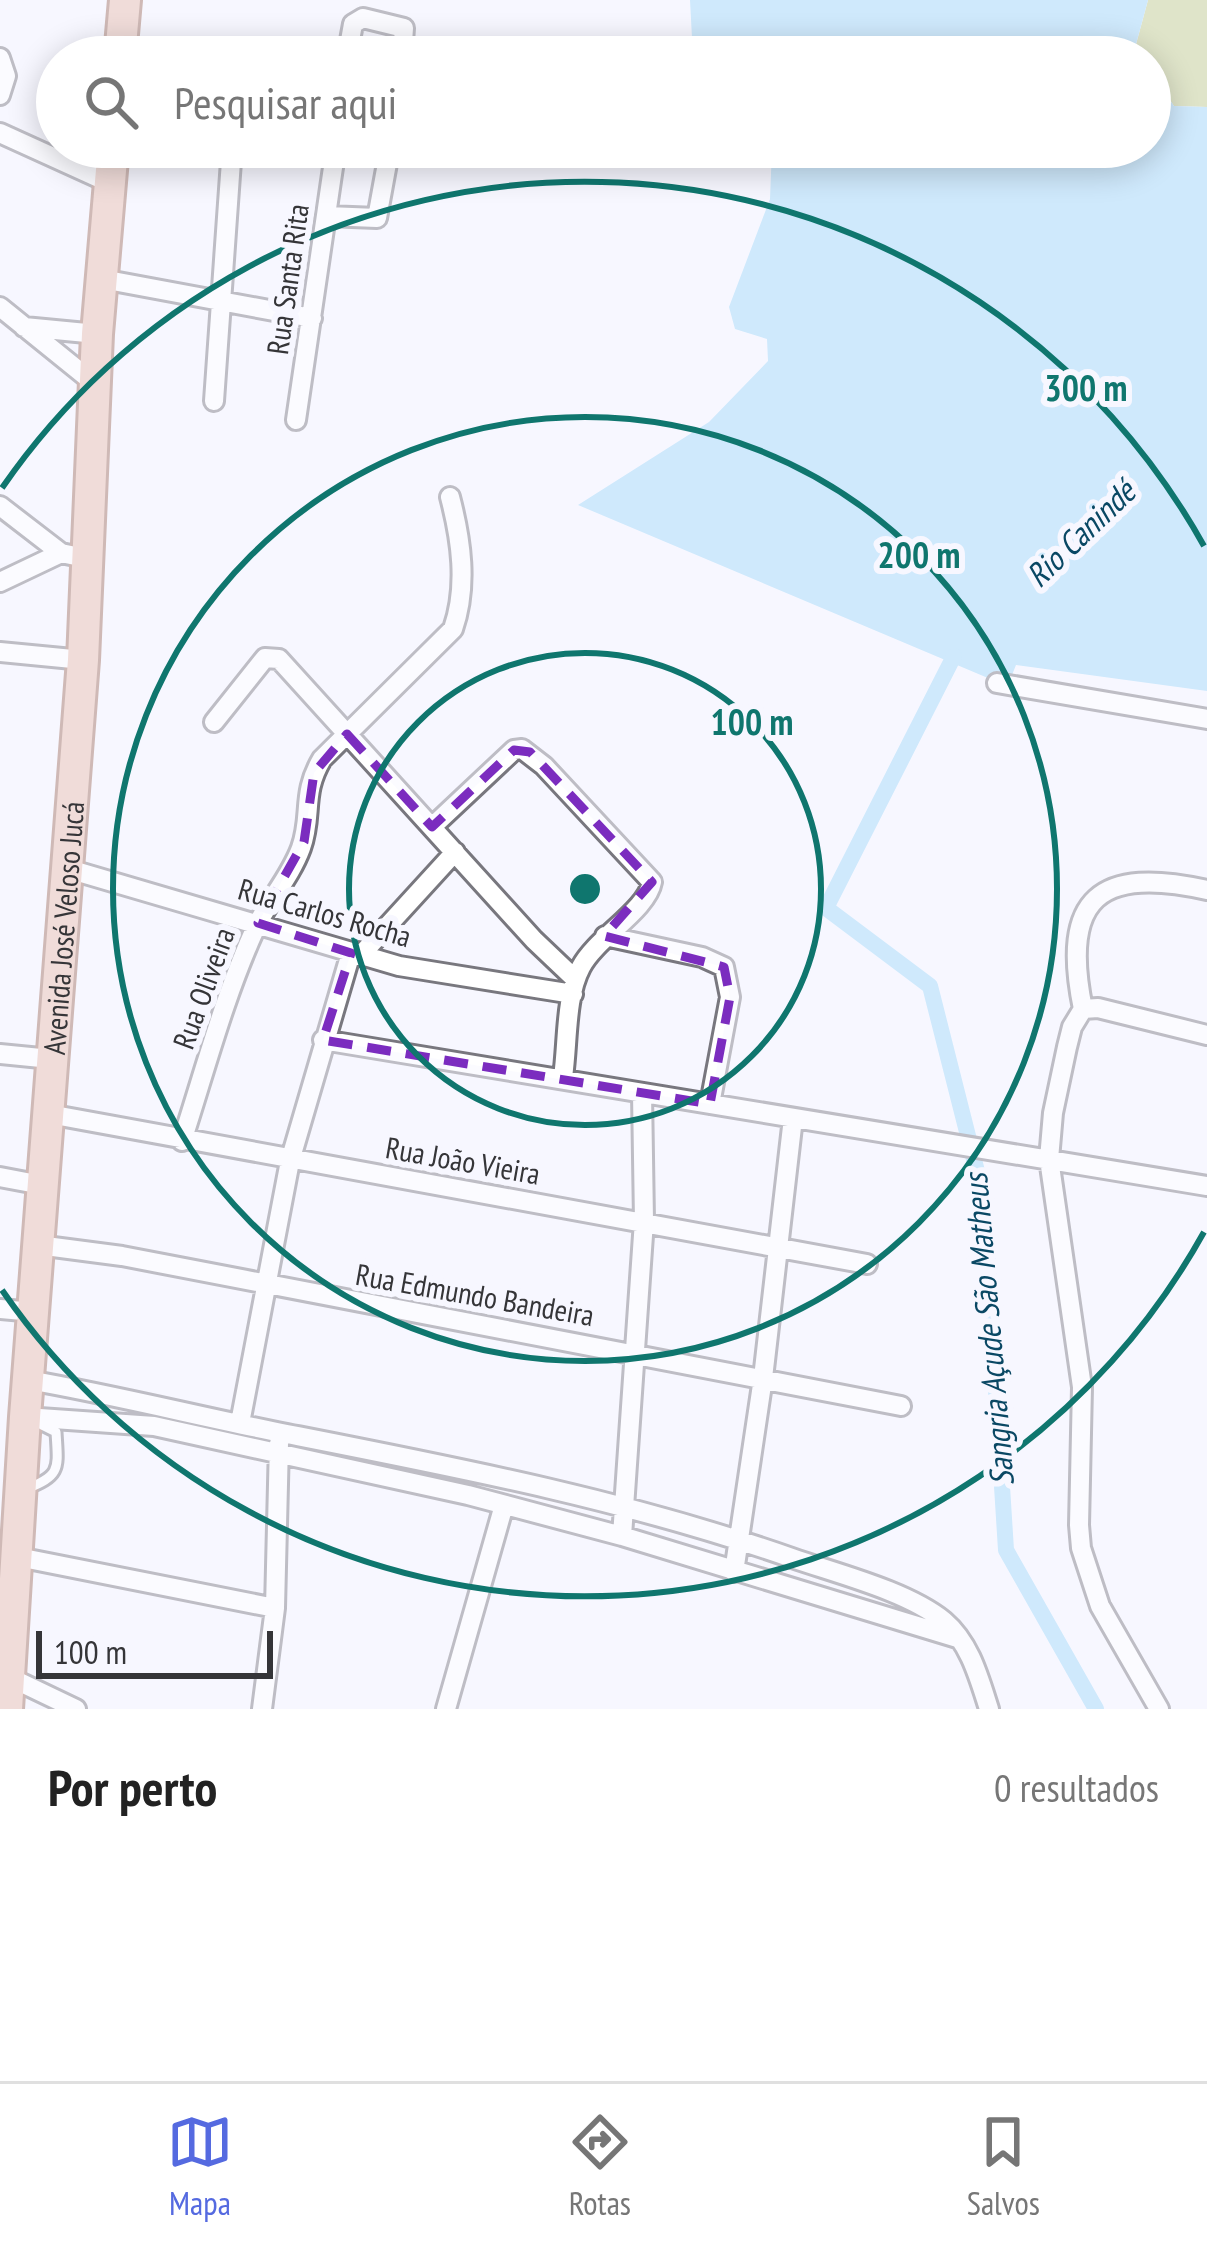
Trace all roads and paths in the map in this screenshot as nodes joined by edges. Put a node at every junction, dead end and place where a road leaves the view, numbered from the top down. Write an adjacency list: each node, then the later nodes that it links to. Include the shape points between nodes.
1 (125, 0): 2 (main road)
2 (122, 36)
3 (350, 36): 4 (street, via 363,18 404,28)
4 (403, 36)
5 (0, 58): 6 (street)
6 (0, 95)
7 (0, 133): 8 (street)
8 (36, 149)
9 (77, 168): 14 (street)
10 (111, 168): 14 (main road, Avenida José Veloso Jucá)
11 (231, 168): 17 (street)
12 (333, 168): 15 (street, Rua Santa Rita)
13 (386, 168): 15 (street, via 377,218)
14 (110, 183): 16 (main road, Avenida José Veloso Jucá)
15 (327, 216): 19 (street, Rua Santa Rita)
16 (102, 279): 17 (street); 21 (main road, Avenida José Veloso Jucá)
17 (222, 301): 19 (street); 23 (street)
18 (0, 307): 20 (street)
19 (312, 318): 24 (street, Rua Santa Rita)
20 (23, 327): 21 (street); 22 (street)
21 (97, 334): 22 (main road, Avenida José Veloso Jucá)
22 (94, 382): 27 (main road, Avenida José Veloso Jucá)
23 (214, 401)
24 (296, 420)
25 (450, 496): 34 (street, Rua Oliveira, via 461,560 453,628)
26 (0, 506): 27 (street)
27 (73, 555): 28 (street); 30 (main road, Avenida José Veloso Jucá)
28 (0, 582)
29 (0, 652): 30 (street)
30 (83, 660): 37 (main road, Avenida José Veloso Jucá)
31 (997, 683): 32 (street)
32 (1207, 719)
33 (214, 722): 34 (street, via 270,656)
34 (347, 734): 35 (street); 39 (street, Rua Oliveira, via 309,783 304,842)
35 (432, 826): 36 (street); 40 (street, via 514,750 530,752 652,882 647,897)
36 (455, 852): 41 (street); 42 (street)
37 (64, 868): 39 (street, Rua Carlos Rocha); 47 (main road, Avenida José Veloso Jucá)
38 (1207, 890): 43 (street, via 1134,880 1100,895 1080,930)
39 (258, 923): 41 (street, Rua Carlos Rocha); 53 (street, Rua Oliveira)
40 (605, 936): 42 (street); 50 (street, via 724,967 730,997)
41 (355, 954): 42 (street, Rua Carlos Rocha, via 416,970); 45 (street)
42 (574, 987): 48 (street)
43 (1083, 1009): 44 (street); 54 (street, via 1067,1046)
44 (1207, 1035)
45 (323, 1040): 48 (street); 55 (street)
46 (0, 1054): 47 (street)
47 (51, 1059): 51 (main road, Avenida José Veloso Jucá)
48 (563, 1077): 49 (street)
49 (642, 1093): 50 (street); 59 (street)
50 (710, 1104): 52 (street)
51 (49, 1114): 53 (street, Rua João Vieira); 57 (main road, Avenida José Veloso Jucá)
52 (793, 1118): 54 (street); 61 (street)
53 (182, 1141): 55 (street, Rua João Vieira)
54 (1049, 1159): 58 (street); 87 (street, via 1082,1387 1082,1548 1100,1606)
55 (290, 1162): 59 (street, Rua João Vieira); 63 (street)
56 (0, 1177): 57 (street)
57 (42, 1184): 60 (main road, Avenida José Veloso Jucá)
58 (1207, 1186)
59 (644, 1221): 61 (street, Rua João Vieira); 66 (street)
60 (38, 1245): 63 (street, Rua Edmundo Bandeira); 65 (main road, Avenida José Veloso Jucá)
61 (776, 1247): 62 (street, Rua João Vieira); 67 (street)
62 (867, 1264)
63 (265, 1285): 66 (street, Rua Edmundo Bandeira); 71 (street)
64 (0, 1309): 65 (street)
65 (34, 1312): 68 (main road, Avenida José Veloso Jucá)
66 (638, 1353): 67 (street, Rua Edmundo Bandeira); 73 (street)
67 (764, 1378): 69 (street, Rua Edmundo Bandeira); 76 (street)
68 (28, 1380): 70 (main road, Avenida José Veloso Jucá); 71 (street)
69 (901, 1406)
70 (24, 1420): 72 (street); 77 (main road, Avenida José Veloso Jucá)
71 (240, 1423): 72 (street)
72 (279, 1442): 73 (street, via 479,1470); 74 (street); 79 (street)
73 (624, 1504): 75 (street); 76 (street)
74 (504, 1505): 75 (street); 85 (street)
75 (622, 1536): 78 (street)
76 (737, 1538): 78 (street); 80 (street, via 921,1607)
77 (19, 1557): 79 (street); 81 (main road, Avenida José Veloso Jucá)
78 (734, 1572): 80 (street)
79 (275, 1608): 84 (street)
80 (960, 1639): 86 (street)
81 (4, 1675): 82 (main road, Avenida José Veloso Jucá); 83 (street)
82 (7, 1709)
83 (76, 1709)
84 (262, 1709)
85 (446, 1709)
86 (989, 1709)
87 (1159, 1709)

